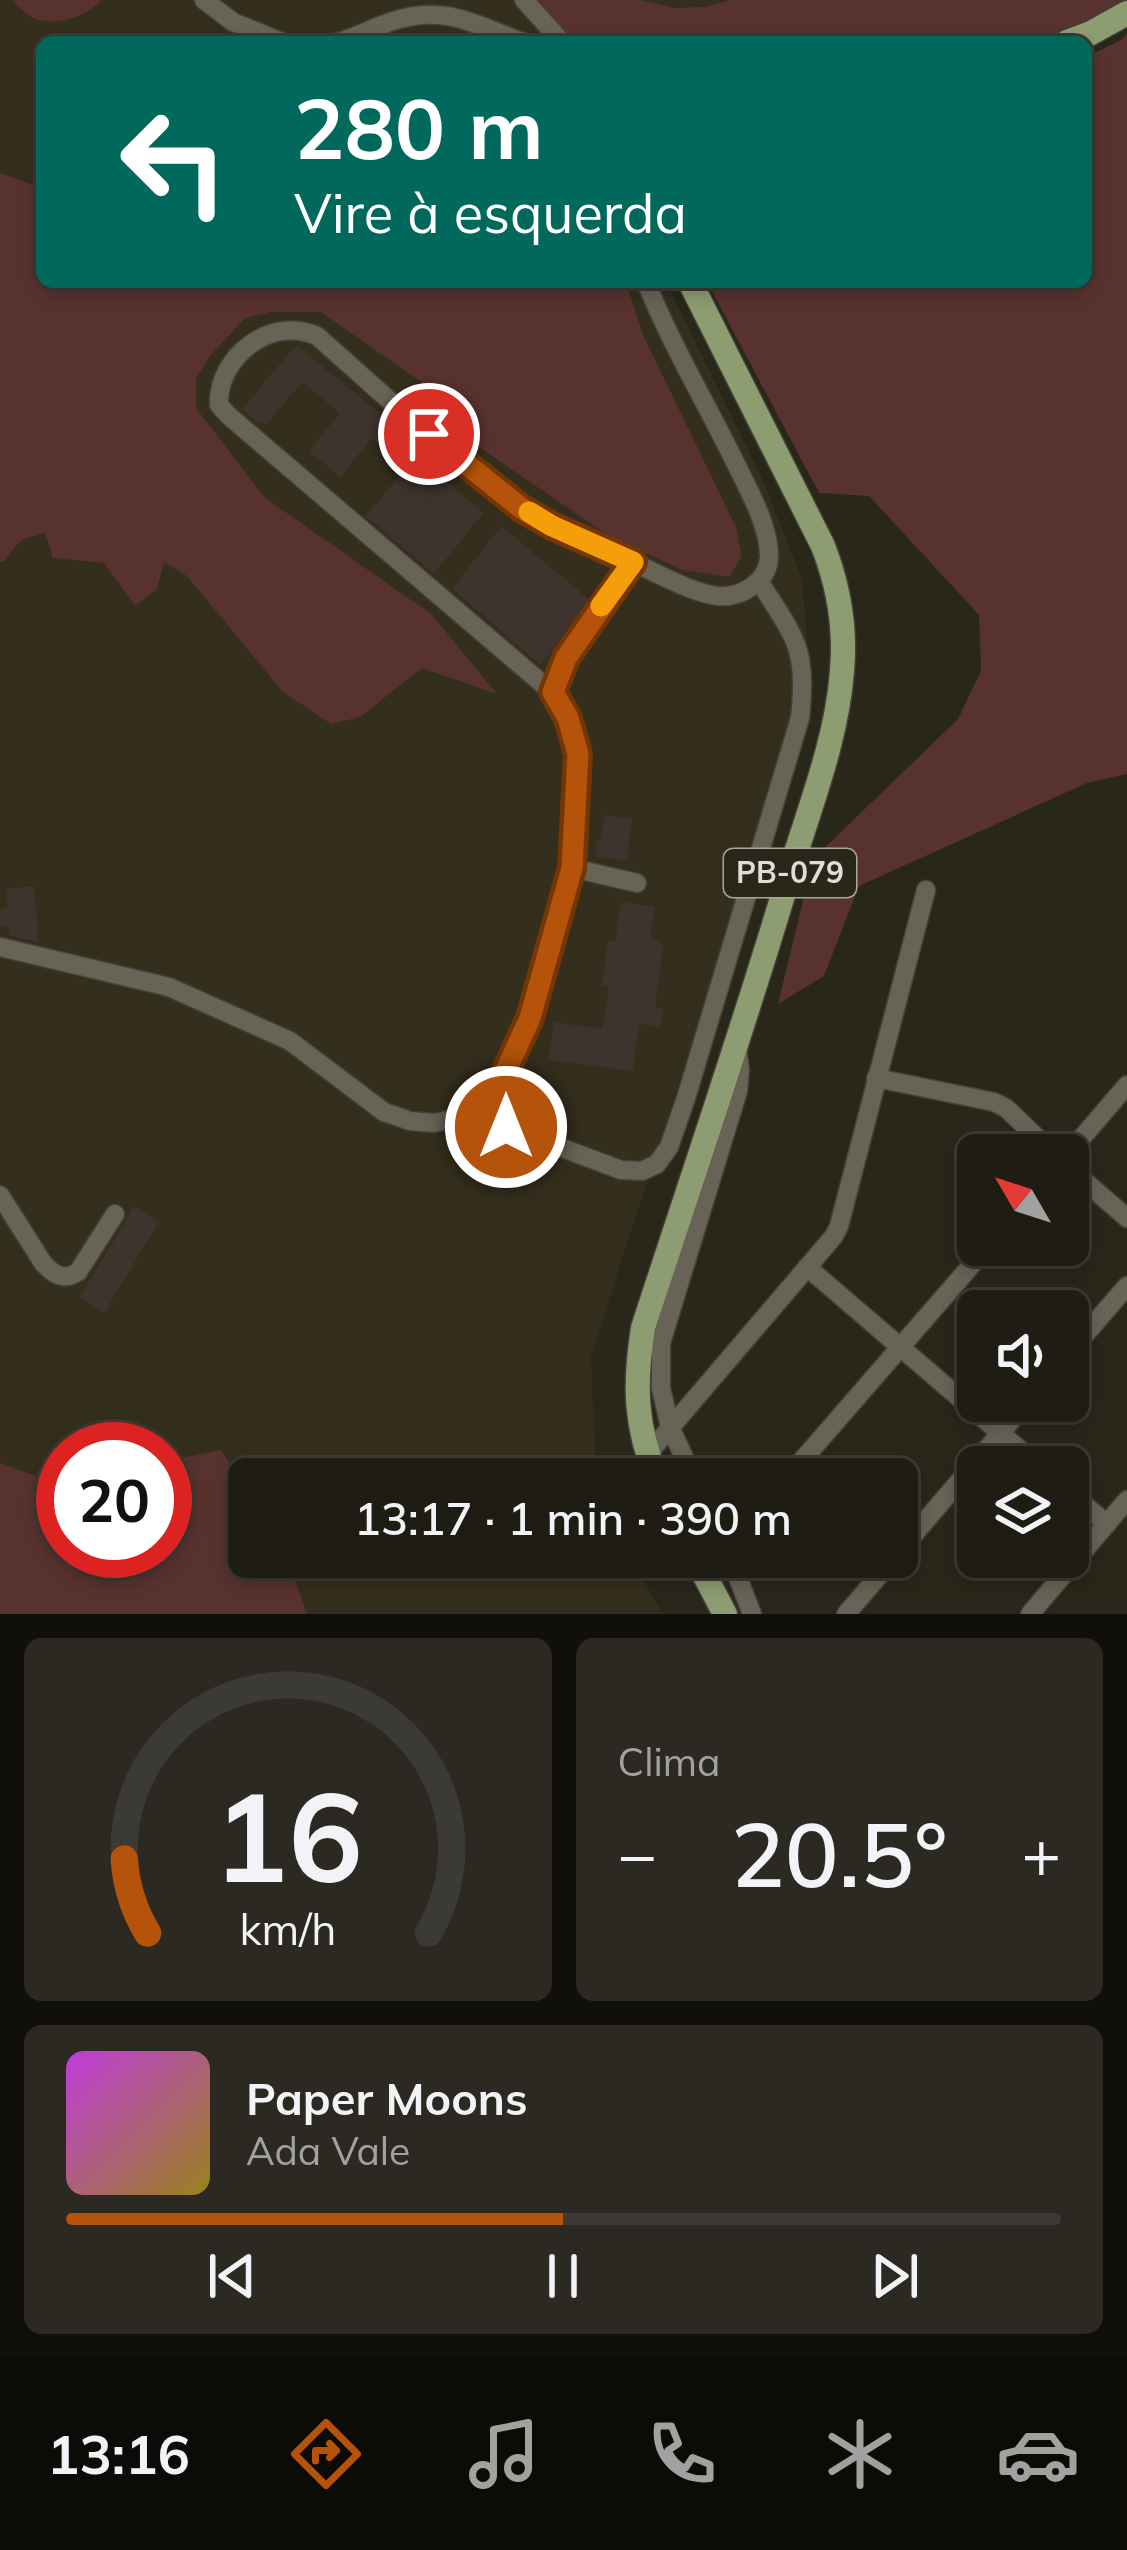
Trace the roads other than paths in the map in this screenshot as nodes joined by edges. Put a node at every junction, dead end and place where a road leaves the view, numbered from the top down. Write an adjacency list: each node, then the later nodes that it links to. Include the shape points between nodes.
1 (204, 0): 4 (street)
2 (524, 0): 7 (street)
3 (1127, 13): 8 (main road)
4 (267, 36)
5 (356, 36): 6 (street, via 446,14)
6 (510, 36)
7 (557, 36)
8 (1082, 36)
9 (649, 288): 12 (street, via 760,519 769,556)
10 (694, 288): 18 (main road, PB-079, via 823,546 843,636 826,752)
11 (633, 562): 12 (street, via 723,597); 13 (street, via 566,658); 13 (street, via 521,508 302,329 267,334 224,374 219,405 229,416)
12 (759, 581): 23 (street, via 802,657 800,718 669,1147 657,1164 621,1171)
13 (553, 692): 14 (street, via 578,754)
14 (572, 868): 15 (street); 21 (street, via 530,1018)
15 (637, 883)
16 (926, 890): 19 (street)
17 (0, 947): 22 (street, via 169,987 290,1041 384,1112 434,1124)
18 (736, 1043): 36 (street, via 738,1091 661,1343); 39 (main road, PB-079, via 643,1328 636,1393)
19 (876, 1078): 24 (street, via 994,1102); 31 (street, via 839,1226)
20 (1127, 1085): 25 (street)
21 (497, 1090): 22 (street); 23 (street)
22 (456, 1118): 23 (street)
23 (506, 1127)
24 (1033, 1134)
25 (1085, 1134)
26 (1089, 1185): 29 (street)
27 (0, 1195): 28 (street, via 43,1263 62,1277 78,1272)
28 (115, 1214)
29 (1127, 1218)
30 (971, 1266): 34 (street)
31 (807, 1268): 34 (street); 36 (street)
32 (1127, 1286): 33 (street)
33 (1089, 1330)
34 (900, 1347): 37 (street); 42 (street)
35 (1010, 1422): 37 (street)
36 (670, 1427): 40 (street); 41 (street)
37 (1000, 1433): 38 (street); 46 (street)
38 (1015, 1446)
39 (650, 1458)
40 (656, 1458)
41 (684, 1458)
42 (805, 1458)
43 (1127, 1500): 45 (street)
44 (1089, 1509): 45 (street)
45 (1107, 1524): 53 (street)
46 (918, 1530)
47 (712, 1578): 50 (main road)
48 (738, 1578): 51 (street)
49 (877, 1578): 52 (street)
50 (724, 1614)
51 (752, 1614)
52 (846, 1614)
53 (1030, 1614)

